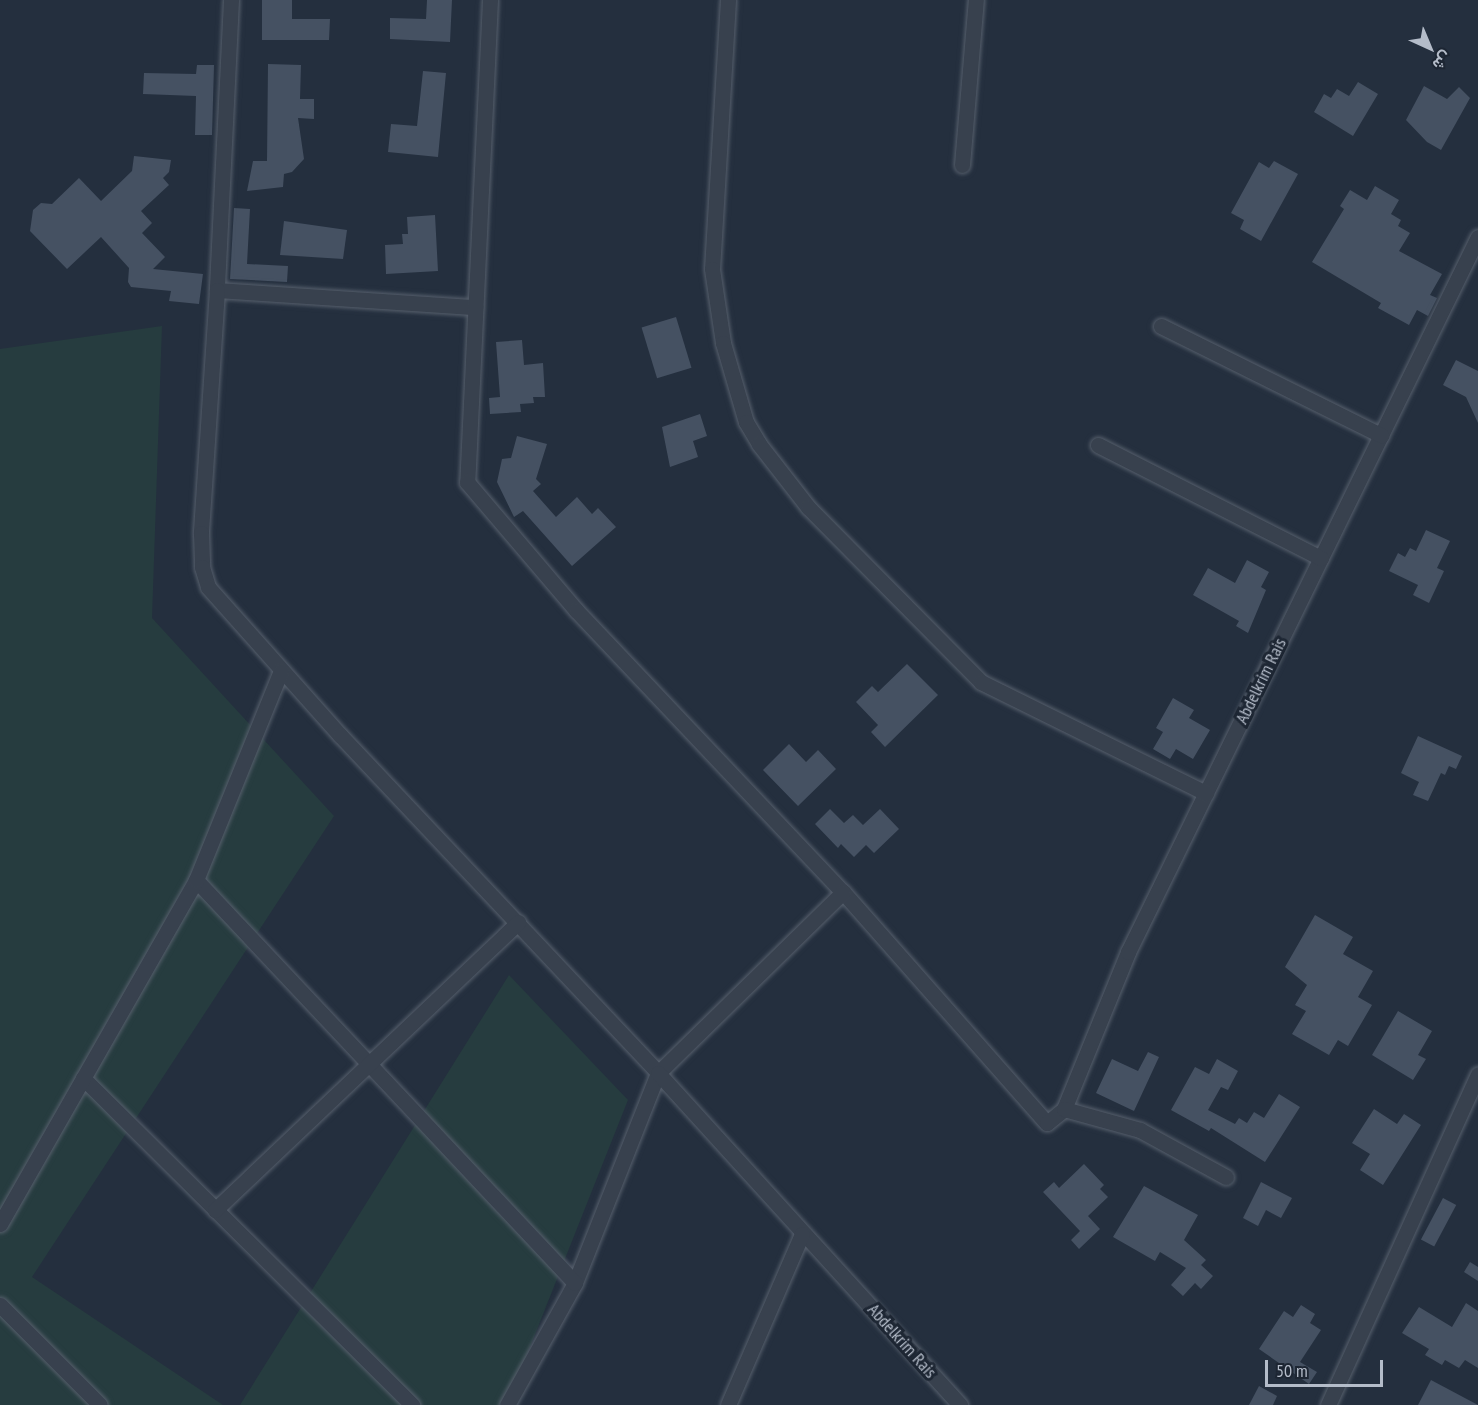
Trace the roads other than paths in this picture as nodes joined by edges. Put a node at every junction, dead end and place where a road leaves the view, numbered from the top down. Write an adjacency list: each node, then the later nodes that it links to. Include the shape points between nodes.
1 (231, 0): 7 (street, Abdelkrim Rais)
2 (490, 0): 8 (street)
3 (728, 0): 14 (street, via 712,269 723,343 746,422 759,444 808,507 981,682)
4 (976, 0): 5 (street)
5 (962, 165)
6 (1478, 237): 10 (street, Abdelkrim Rais)
7 (217, 290): 8 (street); 13 (street, Abdelkrim Rais, via 202,567 214,596)
8 (476, 307): 16 (street, via 468,485 576,610)
9 (1161, 326): 10 (street)
10 (1381, 435): 12 (street, Abdelkrim Rais)
11 (1098, 445): 12 (street)
12 (1321, 558): 14 (street, Abdelkrim Rais)
13 (281, 671): 15 (street); 17 (street, Abdelkrim Rais)
14 (1206, 793): 23 (street, Abdelkrim Rais, via 1128,952)
15 (196, 880): 18 (street); 21 (street)
16 (843, 892): 19 (street); 23 (street, Abdelkrim Rais, via 1047,1124)
17 (518, 922): 18 (street); 19 (street, Abdelkrim Rais)
18 (369, 1064): 25 (street); 28 (street)
19 (658, 1073): 27 (street, Abdelkrim Rais); 28 (street)
20 (1478, 1074): 22 (street)
21 (83, 1078): 25 (street); 26 (street)
22 (1472, 1104): 35 (street)
23 (1064, 1109): 24 (street, via 1140,1130)
24 (1227, 1177)
25 (215, 1210): 30 (street)
26 (0, 1224)
27 (802, 1234): 33 (street); 34 (street, Abdelkrim Rais)
28 (575, 1283): 32 (street)
29 (0, 1305): 31 (street)
30 (403, 1402)
31 (100, 1405)
32 (507, 1405)
33 (728, 1405)
34 (960, 1405)
35 (1328, 1405)

